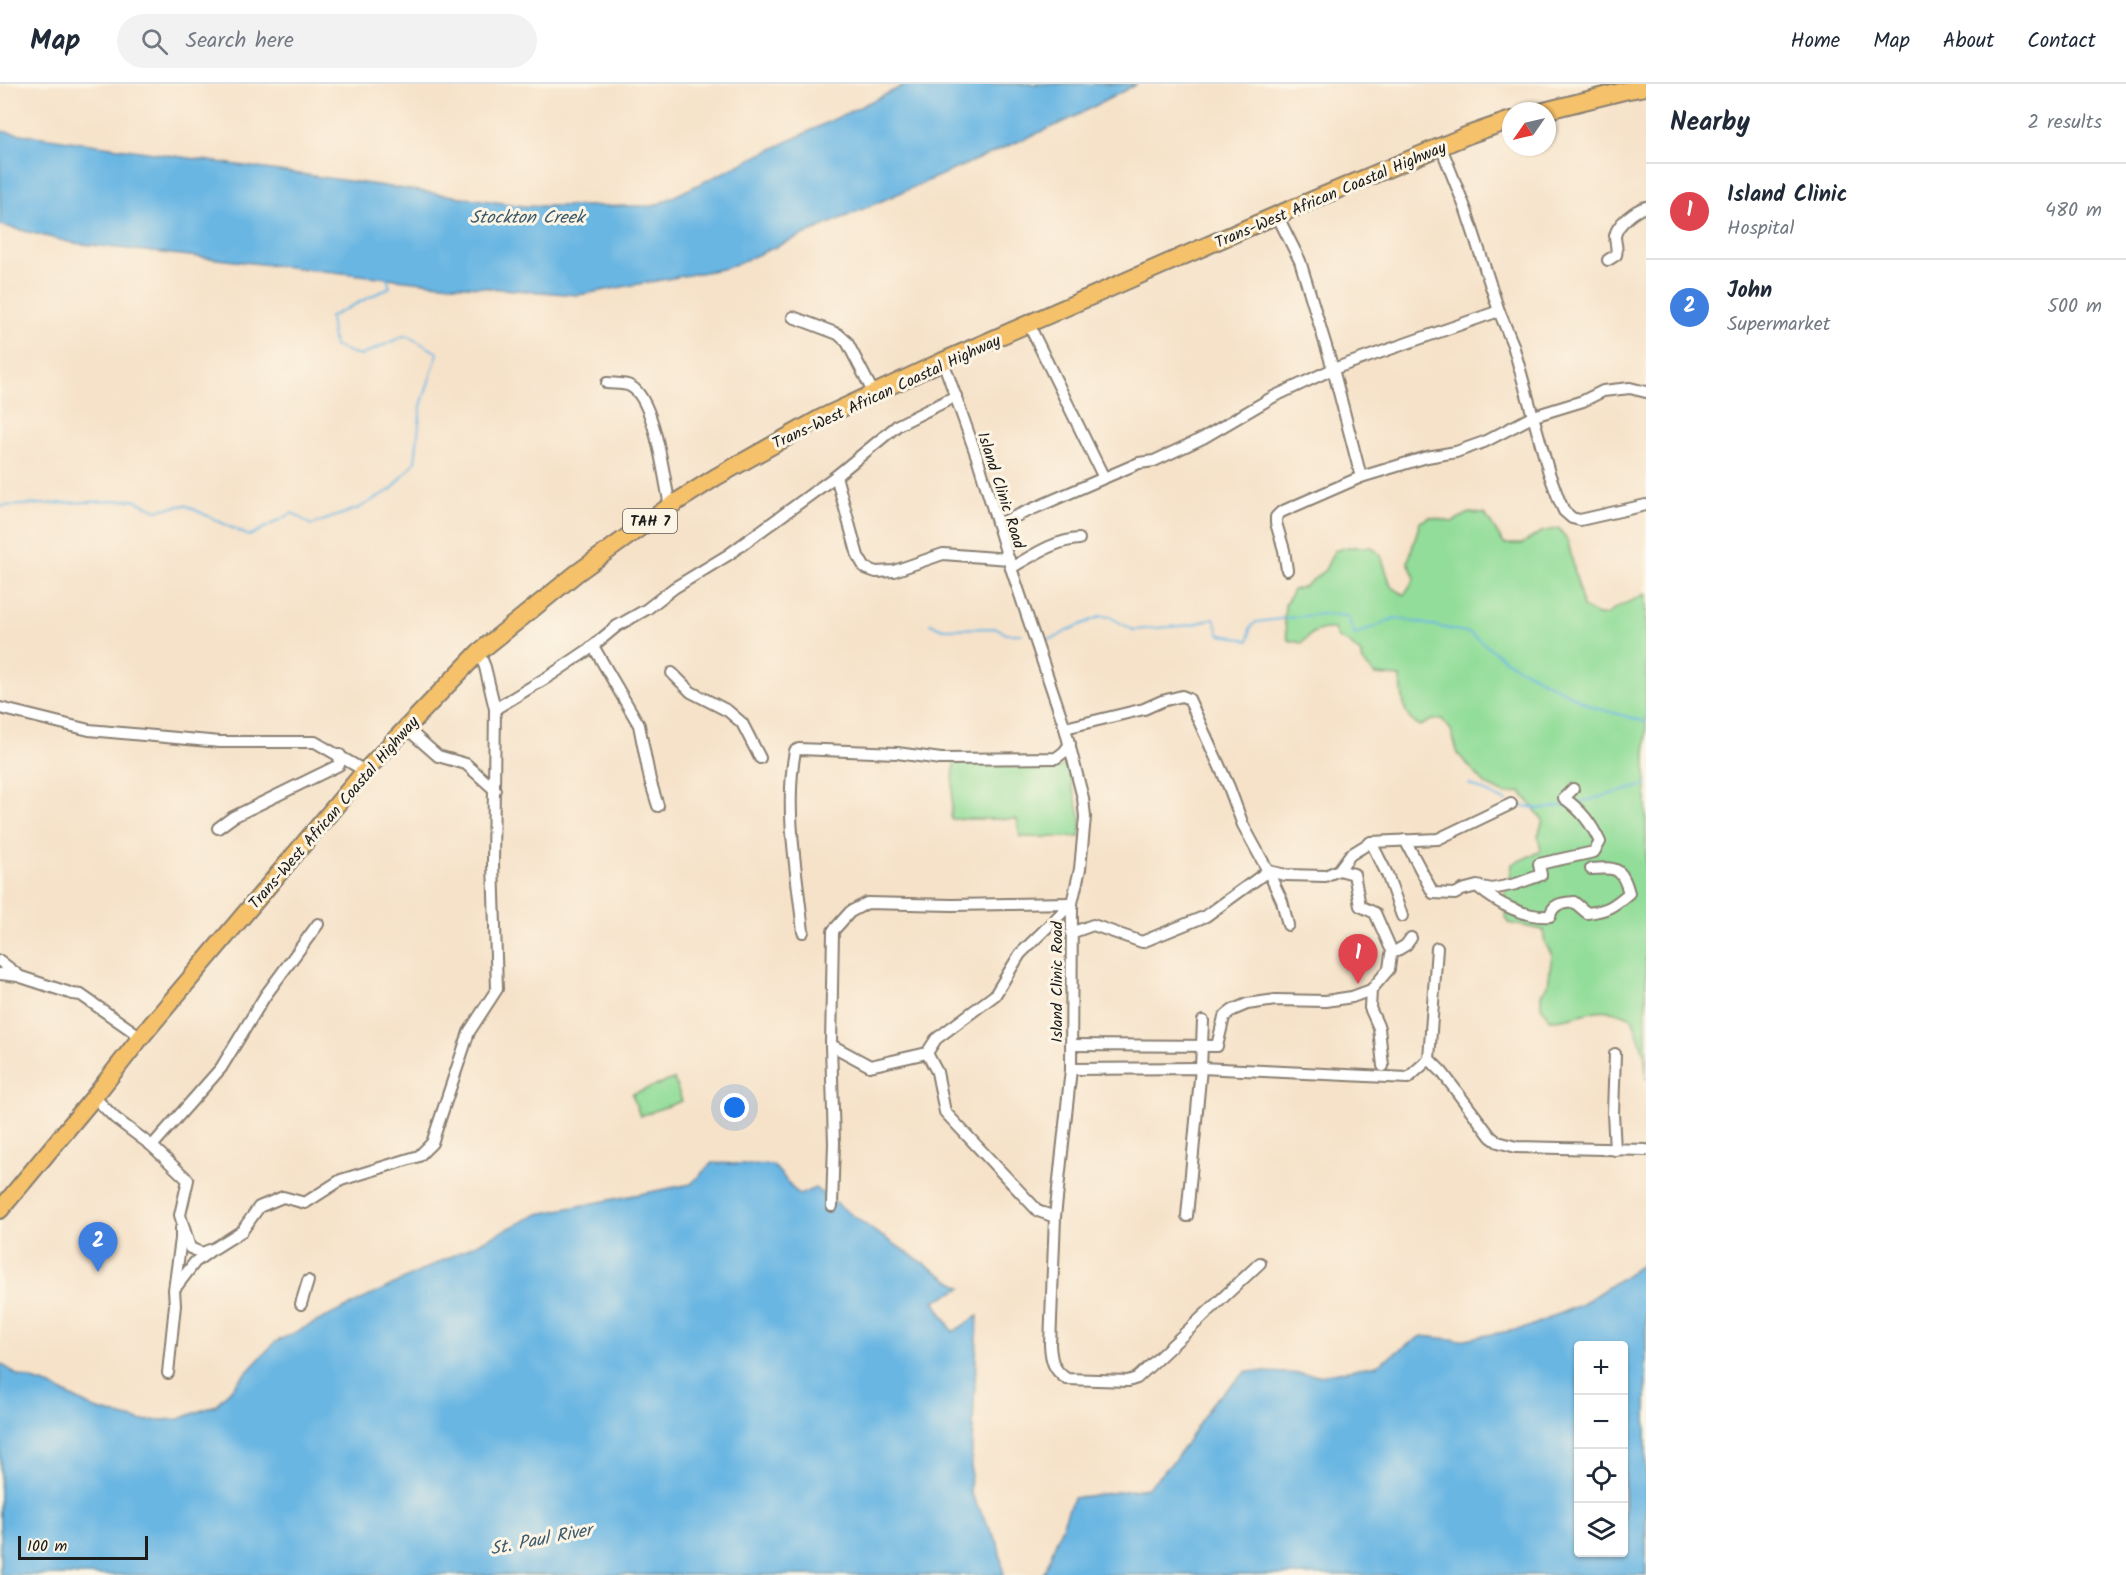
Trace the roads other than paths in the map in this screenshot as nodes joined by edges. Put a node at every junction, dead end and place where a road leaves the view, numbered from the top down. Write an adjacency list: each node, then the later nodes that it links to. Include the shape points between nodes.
1 (1646, 87): 2 (highway)
2 (1556, 108)
3 (1502, 123): 4 (highway, Trans-West African Coastal Highway / TAH 7)
4 (1441, 147): 6 (highway, Trans-West African Coastal Highway / TAH 7); 8 (street)
5 (1646, 207): 7 (street, via 1621,226 1615,236 1618,252)
6 (1277, 215): 10 (highway, Trans-West African Coastal Highway / TAH 7); 12 (street, via 1300,261)
7 (1608, 260)
8 (1499, 311): 12 (street); 17 (street)
9 (793, 317): 15 (street, via 838,334 847,342)
10 (1029, 325): 11 (highway, Trans-West African Coastal Highway / TAH 7); 20 (street)
11 (943, 361): 15 (highway, Trans-West African Coastal Highway / TAH 7); 16 (street, Island Clinic Road)
12 (1333, 369): 19 (street); 20 (street, via 1193,443)
13 (607, 383): 22 (street, via 630,385 652,416)
14 (1646, 392): 17 (street, via 1630,388 1603,391)
15 (874, 394): 22 (highway, Trans-West African Coastal Highway / TAH 7, via 770,445)
16 (956, 396): 18 (street, via 898,425); 23 (street, Island Clinic Road)
17 (1534, 416): 19 (street, via 1456,452); 21 (street, via 1559,500 1572,518 1593,518)
18 (836, 476): 25 (street, via 858,556 865,568 894,571 943,554); 27 (street)
19 (1361, 477): 26 (street, via 1276,517)
20 (1104, 478): 23 (street)
21 (1646, 505)
22 (670, 506): 28 (highway, Trans-West African Coastal Highway / TAH 7, via 577,573)
23 (998, 524): 25 (street, Island Clinic Road)
24 (1079, 539): 25 (street)
25 (1010, 564): 33 (street, Island Clinic Road)
26 (1287, 570)
27 (593, 646): 31 (street); 41 (street, via 639,725)
28 (479, 652): 31 (street); 32 (highway, Trans-West African Coastal Highway / TAH 7)
29 (672, 672): 36 (street, via 691,692 742,723)
30 (0, 708): 35 (street, via 89,730 220,742 315,742)
31 (495, 709): 39 (street)
32 (405, 727): 37 (highway, Trans-West African Coastal Highway / TAH 7); 39 (street, via 438,756 466,764)
33 (1065, 728): 34 (street, Island Clinic Road); 47 (street, via 1144,710 1182,696 1189,699 1243,825)
34 (1070, 744): 49 (street, Island Clinic Road, via 1085,817); 53 (street, via 1056,758 941,759 853,750 795,751 791,816)
35 (340, 755): 37 (street); 42 (street, via 339,765)
36 (760, 758)
37 (365, 771): 63 (highway, Trans-West African Coastal Highway / TAH 7)
38 (1573, 789): 48 (street, via 1564,798 1592,826 1600,842 1594,852 1539,864 1541,875 1516,884 1492,889)
39 (495, 790): 82 (street, via 497,989 470,1032 432,1143 419,1156 341,1180 305,1203 283,1197 259,1207 242,1231)
40 (1511, 804): 43 (street, via 1438,839)
41 (658, 806)
42 (218, 828)
43 (1405, 840): 44 (street); 48 (street, via 1433,893 1455,894)
44 (1371, 842): 46 (street, via 1350,855); 50 (street)
45 (1592, 869): 48 (street, via 1618,869 1629,892 1612,907 1599,912 1587,913 1574,902 1559,903 1550,916 1537,916 1493,899)
46 (1339, 870): 47 (street, via 1325,876); 56 (street, via 1354,874 1360,906 1375,913)
47 (1268, 872): 52 (street); 54 (street, via 1206,916 1142,942 1093,926)
48 (1476, 886)
49 (1072, 903): 54 (street, Island Clinic Road); 65 (street, via 867,903 850,912 833,931); 67 (street, via 1020,954 995,994 936,1039)
50 (1402, 916)
51 (318, 924): 74 (street, via 265,996 221,1068)
52 (1288, 925)
53 (803, 932)
54 (1071, 933): 64 (street, Island Clinic Road)
55 (1411, 938): 61 (street, via 1391,954 1389,969)
56 (1390, 947)
57 (1437, 948): 69 (street)
58 (0, 961): 60 (street)
59 (0, 974): 60 (street)
60 (18, 976): 63 (street, via 81,995)
61 (1371, 990): 66 (street, via 1326,1001 1247,1004 1224,1017 1217,1046); 70 (street, via 1370,1008 1379,1028)
62 (1203, 1021): 66 (street)
63 (141, 1037): 73 (highway, Trans-West African Coastal Highway / TAH 7)
64 (1071, 1045): 66 (street); 72 (street, Island Clinic Road)
65 (831, 1046): 67 (street, via 870,1066); 77 (street)
66 (1202, 1046): 71 (street)
67 (927, 1053): 80 (street, via 937,1072 945,1112 1038,1211)
68 (1615, 1054): 75 (street)
69 (1429, 1059): 71 (street, via 1408,1077); 75 (street, via 1498,1142 1524,1148)
70 (1383, 1066)
71 (1201, 1068): 72 (street); 81 (street)
72 (1071, 1069): 80 (street, Island Clinic Road)
73 (94, 1097): 74 (street); 78 (highway, Trans-West African Coastal Highway / TAH 7)
74 (152, 1146): 79 (street, via 188,1180)
75 (1615, 1150): 76 (street)
76 (1646, 1150)
77 (832, 1206)
78 (0, 1210)
79 (180, 1215): 82 (street, via 190,1248 202,1252); 85 (street)
80 (1055, 1216): 83 (street, Island Clinic Road, via 1051,1360 1067,1379 1137,1378)
81 (1187, 1216)
82 (215, 1248): 85 (street, via 195,1262)
83 (1260, 1263)
84 (308, 1281): 86 (street)
85 (174, 1290): 87 (street, via 176,1305)
86 (301, 1304)
87 (168, 1373)

